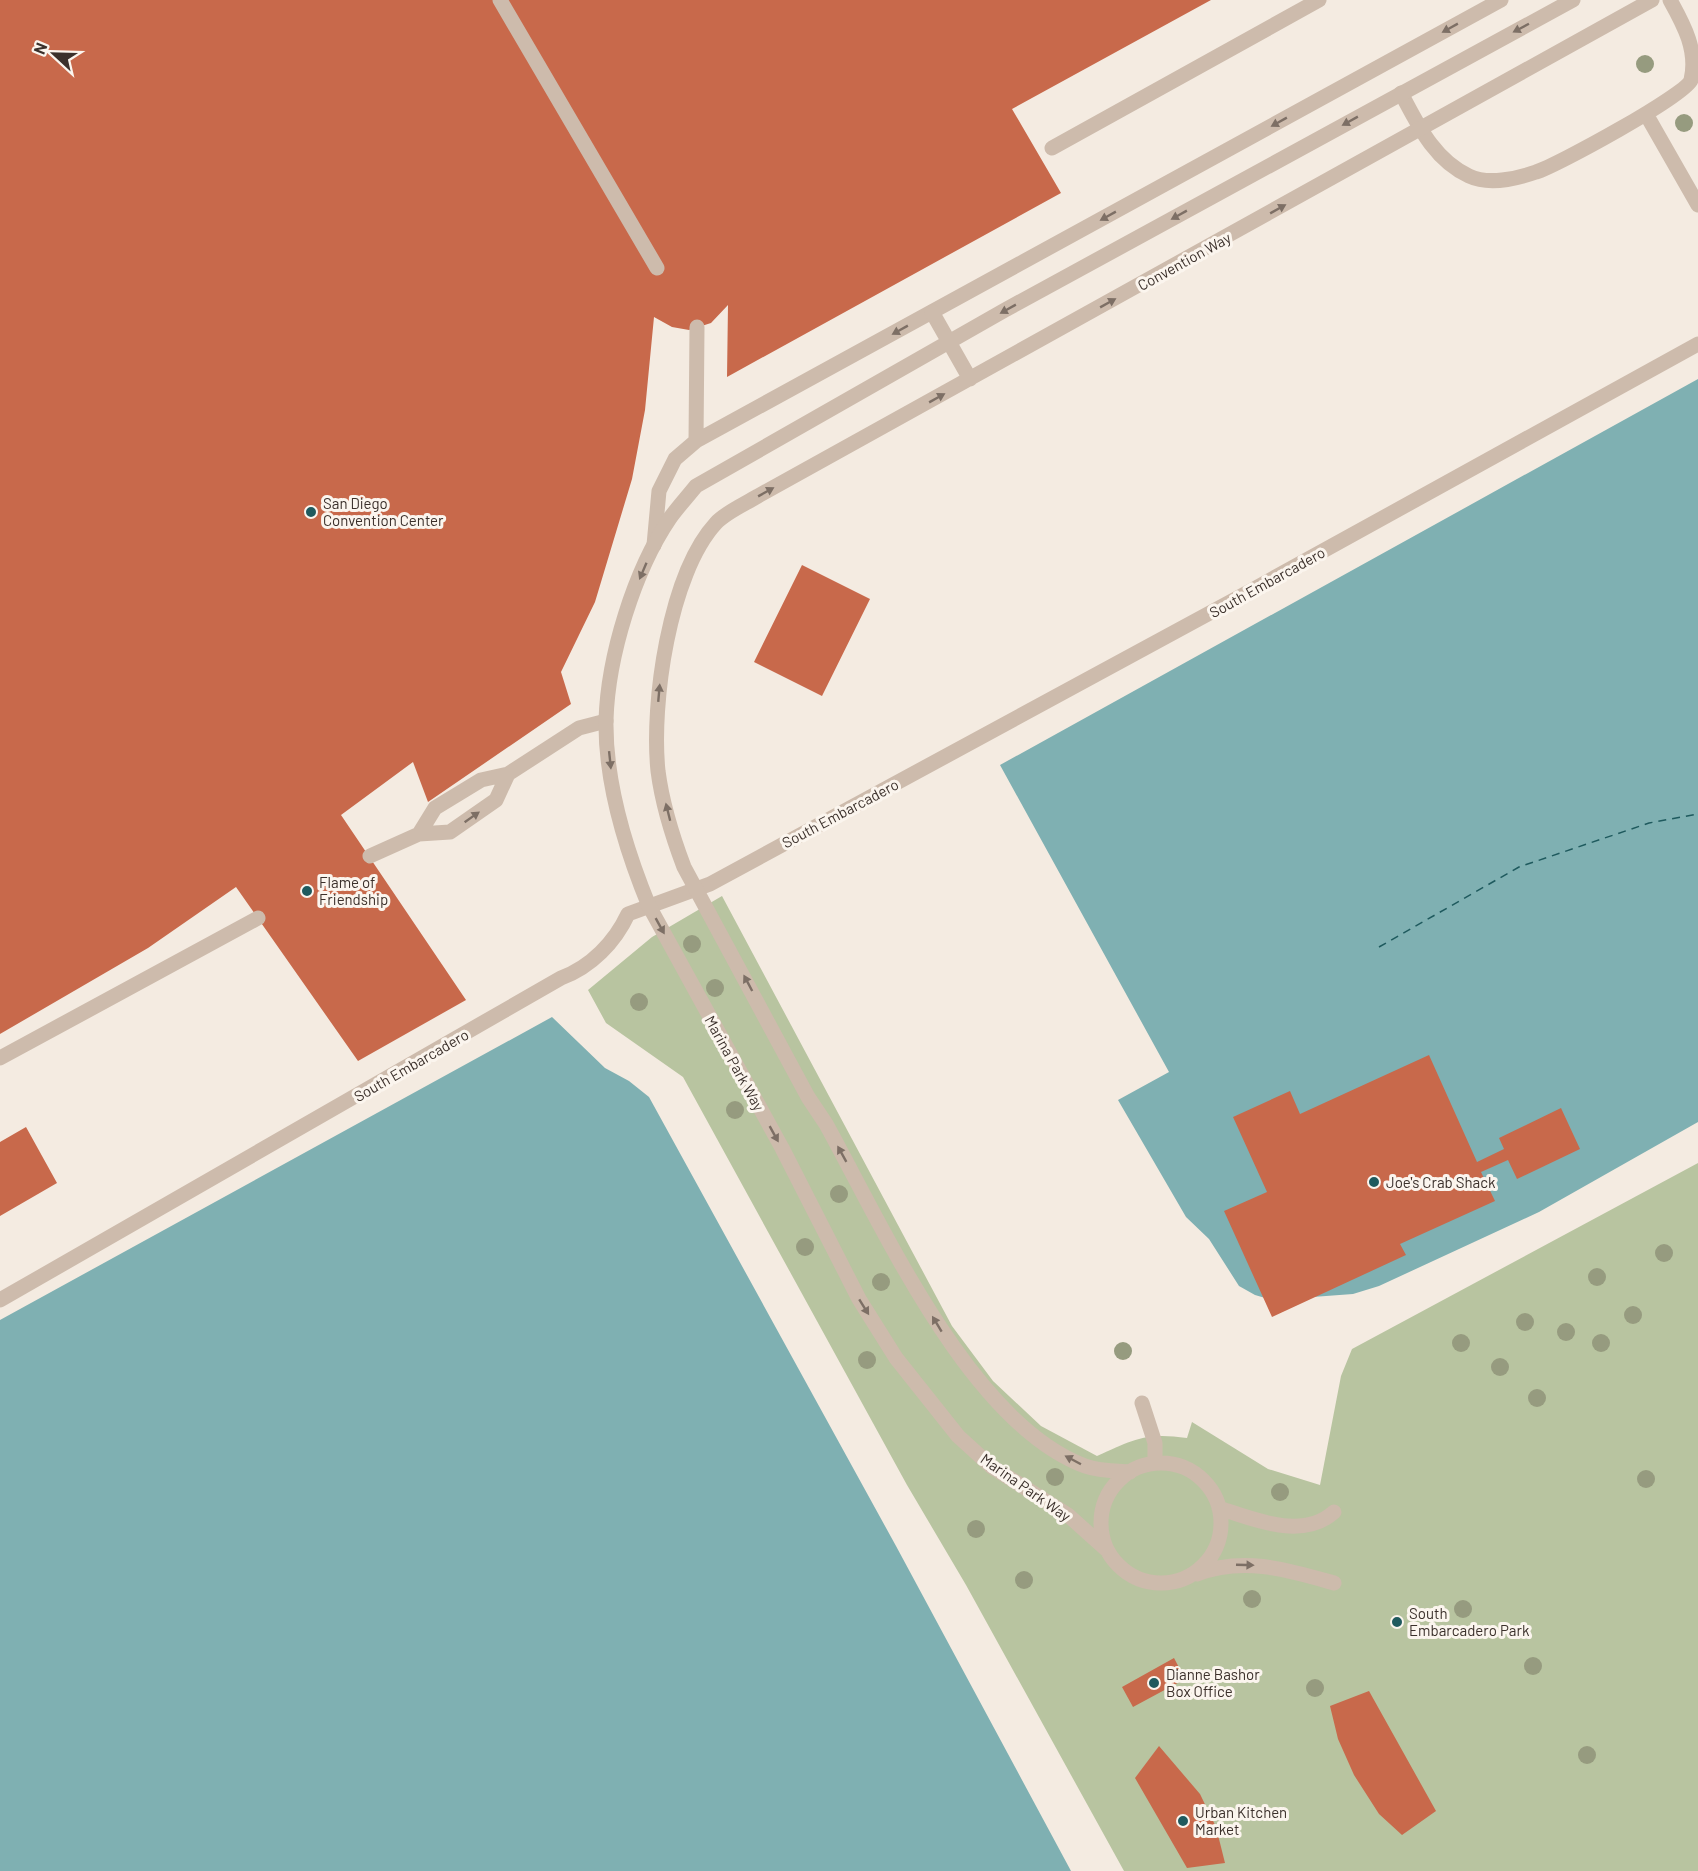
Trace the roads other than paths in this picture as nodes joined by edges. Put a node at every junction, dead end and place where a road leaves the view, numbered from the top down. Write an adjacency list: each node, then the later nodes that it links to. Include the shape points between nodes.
1 (500, 0): 12 (street)
2 (1319, 0): 10 (street)
3 (1501, 0): 13 (street, one-way to 13)
4 (1573, 0): 7 (street, one-way to 7)
5 (1652, 0): 9 (street, Convention Way)
6 (1670, 0): 8 (street, via 1693,47 1695,65 1690,84)
7 (1401, 93): 9 (street); 15 (street, one-way to 15)
8 (1646, 114): 9 (street, via 1537,172 1496,181 1460,170 1440,156); 11 (street)
9 (1421, 130): 17 (street, Convention Way, one-way to 9)
10 (1052, 148)
11 (1698, 205)
12 (657, 268)
13 (932, 312): 15 (street); 18 (street, one-way to 18)
14 (697, 327): 18 (street)
15 (949, 342): 17 (street); 19 (street, Marina Park Way, via 696,486 670,517)
16 (1698, 344): 24 (street, South Embarcadero, via 1254,589)
17 (970, 379): 24 (street, Convention Way, one-way to 17, via 678,851 658,772 656,721 659,684 678,596 695,556 716,522)
18 (696, 441): 19 (street, via 675,459 659,491)
19 (654, 545): 20 (street, Marina Park Way, one-way to 20, via 613,661)
20 (606, 721): 21 (street, via 579,728); 25 (street, Marina Park Way, one-way to 25, via 621,823)
21 (508, 774): 22 (street, via 481,780 435,808); 22 (street, one-way to 21, via 450,832 496,800)
22 (419, 834): 23 (street)
23 (370, 856)
24 (698, 888): 25 (street, South Embarcadero); 31 (street, one-way to 24, via 1085,1466 1041,1443 976,1376 941,1330 808,1097)
25 (649, 906): 28 (street, South Embarcadero, via 628,914 618,934 573,974); 34 (street, Marina Park Way, one-way to 34, via 782,1148 859,1299 896,1358 958,1436 993,1467 1068,1515)
26 (258, 918): 27 (street)
27 (0, 1058)
28 (0, 1300)
29 (1142, 1403): 30 (street, via 1155,1443)
30 (1155, 1463): 31 (street); 32 (street, via 1188,1469 1213,1492)
31 (1130, 1472): 34 (street, via 1106,1499 1101,1516)
32 (1219, 1508): 33 (street, via 1274,1524 1307,1526 1322,1523); 35 (street, via 1221,1528 1216,1548 1205,1565)
33 (1334, 1512)
34 (1108, 1551): 35 (street, via 1134,1578 1171,1583)
35 (1189, 1577): 36 (street, one-way to 36, via 1218,1566 1241,1564 1278,1568)
36 (1334, 1583)

